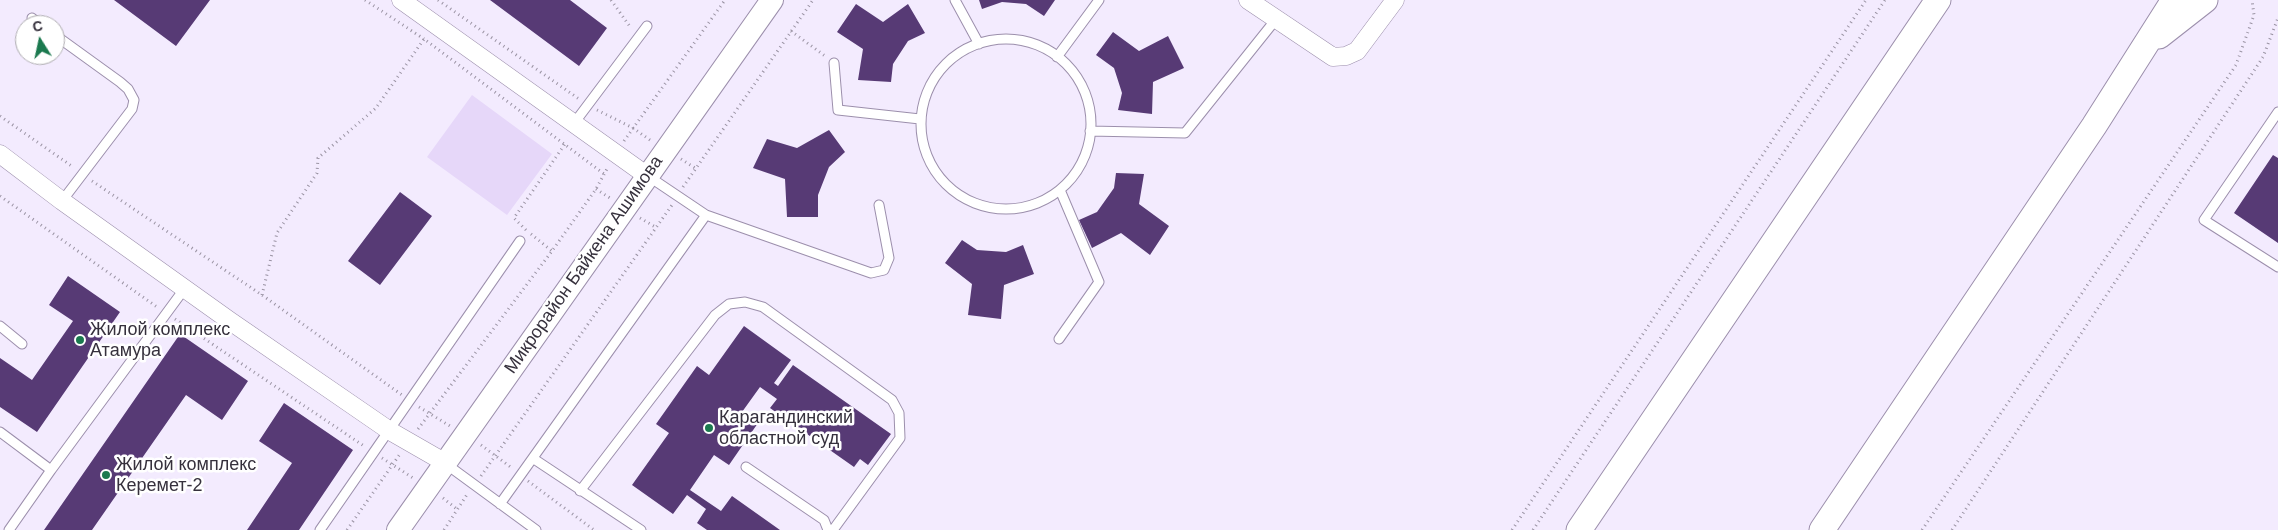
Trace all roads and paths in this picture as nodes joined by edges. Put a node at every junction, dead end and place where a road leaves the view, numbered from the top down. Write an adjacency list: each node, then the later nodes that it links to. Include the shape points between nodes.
1 (365, 0): 23 (path)
2 (401, 0): 33 (street)
3 (438, 0): 29 (path)
4 (611, 0): 22 (path)
5 (725, 0): 34 (path)
6 (772, 0): 41 (street, Микрорайон Байкена Ашимова)
7 (813, 0): 21 (path)
8 (955, 0): 25 (lane)
9 (1099, 0): 27 (lane)
10 (1248, 0): 18 (street)
11 (1395, 0): 18 (street, via 1357,51 1346,56 1333,57)
12 (1866, 0): 84 (path)
13 (1885, 0): 85 (path)
14 (1938, 0): 86 (main road)
15 (2174, 0): 26 (main road)
16 (2205, 0): 26 (main road)
17 (2252, 0): 88 (path, via 2254,15 2236,65)
18 (1277, 18): 35 (lane, via 1185,133)
19 (2278, 18): 89 (path, via 2263,57)
20 (647, 26): 22 (lane)
21 (791, 31): 28 (path); 44 (path)
22 (638, 38): 29 (lane)
23 (424, 39): 36 (path); 52 (path, via 376,108 318,158 317,173 277,233)
24 (65, 42): 39 (lane, via 120,82 134,100 132,108)
25 (979, 44): 27 (lane, via 989,40 1018,39 1045,47); 32 (lane, via 963,50 941,68 926,92)
26 (2145, 47): 87 (main road)
27 (1057, 57): 35 (lane, via 1067,64 1084,88 1091,115)
28 (834, 63): 32 (lane, via 838,110)
29 (588, 105): 33 (lane); 34 (path)
30 (2278, 112): 50 (lane, via 2204,220)
31 (0, 116): 39 (path)
32 (920, 119): 42 (lane, via 923,147 935,173 955,193 980,206 1008,210 1036,204)
33 (575, 122): 37 (street)
34 (633, 128): 37 (path)
35 (1090, 131): 42 (lane, via 1090,143 1079,169)
36 (565, 144): 40 (path); 49 (path, via 514,218)
37 (615, 153): 40 (path); 41 (street)
38 (0, 154): 45 (street)
39 (83, 174): 45 (lane); 52 (path)
40 (604, 174): 49 (path)
41 (646, 175): 44 (lane); 61 (street, Микрорайон Байкена Ашимова)
42 (1060, 190): 55 (lane, via 1099,282)
43 (0, 196): 53 (path)
44 (678, 196): 47 (lane); 64 (path)
45 (62, 202): 51 (street)
46 (880, 204): 47 (lane, via 889,258 884,270 871,273)
47 (706, 215): 65 (lane)
48 (520, 241): 57 (lane)
49 (552, 251): 58 (path)
50 (2278, 267)
51 (185, 288): 53 (lane); 59 (street)
52 (262, 295): 57 (path)
53 (166, 313): 63 (path); 69 (lane)
54 (0, 326): 56 (lane)
55 (1059, 339)
56 (22, 344)
57 (411, 401): 58 (path); 59 (lane)
58 (430, 413): 61 (path); 62 (path)
59 (390, 431): 62 (street); 63 (lane)
60 (0, 432): 69 (lane)
61 (465, 435): 64 (path); 66 (street, Микрорайон Байкена Ашимова)
62 (408, 442): 66 (street); 67 (path)
63 (374, 453): 67 (path); 75 (lane)
64 (497, 455): 70 (path); 71 (path)
65 (534, 458): 70 (lane); 72 (lane)
66 (444, 462): 71 (lane); 77 (street, Микрорайон Байкена Ашимова)
67 (392, 466): 76 (path)
68 (746, 468): 82 (lane, via 824,520)
69 (51, 470): 74 (lane)
70 (521, 476): 73 (lane); 80 (path)
71 (473, 485): 73 (lane); 78 (path)
72 (580, 490): 81 (lane); 83 (lane, via 715,315 729,304 745,302 763,307 868,382 892,400 899,414 900,438)
73 (500, 504): 79 (lane)
74 (10, 530)
75 (320, 530)
76 (348, 530)
77 (398, 530)
78 (444, 530)
79 (536, 530)
80 (594, 530)
81 (641, 530)
82 (828, 530)
83 (833, 530)
84 (1512, 530)
85 (1533, 530)
86 (1579, 530)
87 (1822, 530)
88 (1922, 530)
89 (1952, 530)

